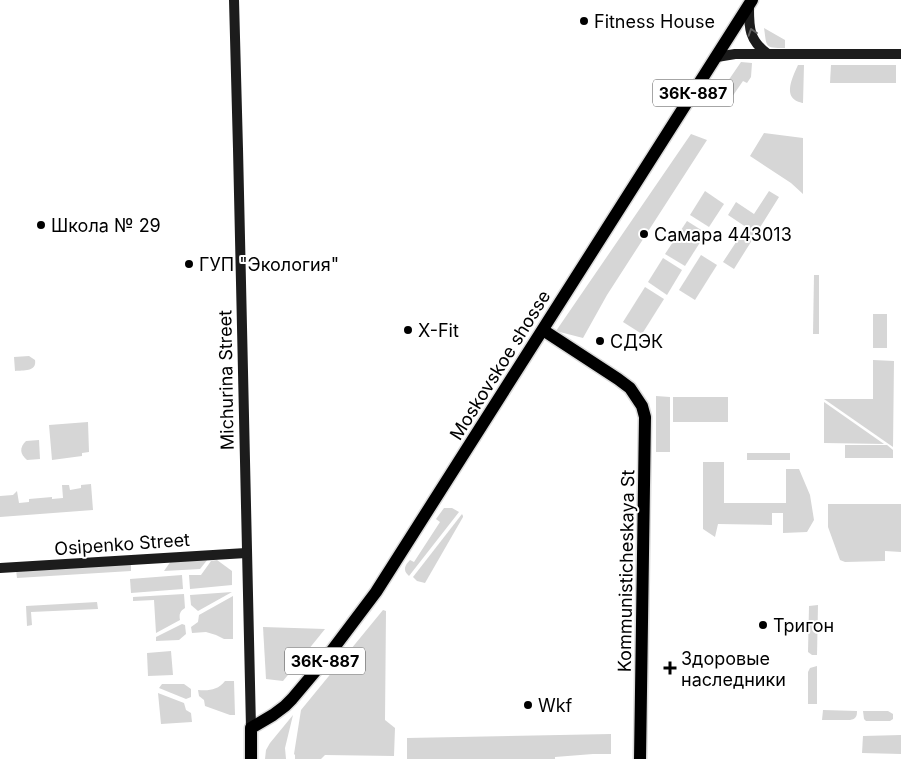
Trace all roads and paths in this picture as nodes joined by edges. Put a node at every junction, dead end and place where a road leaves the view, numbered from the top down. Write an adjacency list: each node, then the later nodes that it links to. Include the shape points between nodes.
1 (234, 0): 7 (main road, Michurina Street)
2 (751, 2): 3 (main road, one-way to 2, via 756,44 749,26); 5 (main road, Moskovskoe shosse / 36К-887)
3 (768, 54): 4 (main road); 5 (main road)
4 (901, 54)
5 (717, 56): 6 (main road, Moskovskoe shosse / 36К-887)
6 (543, 330): 9 (main road, Moskovskoe shosse / 36К-887, via 396,563 355,620 285,706); 11 (main road, Kommunisticheskaya St, via 630,388 644,410)
7 (246, 553): 8 (main road, Osipenko Street); 9 (main road, Michurina Street)
8 (0, 568)
9 (251, 728): 10 (main road, Michurina Street)
10 (251, 759)
11 (640, 759)

